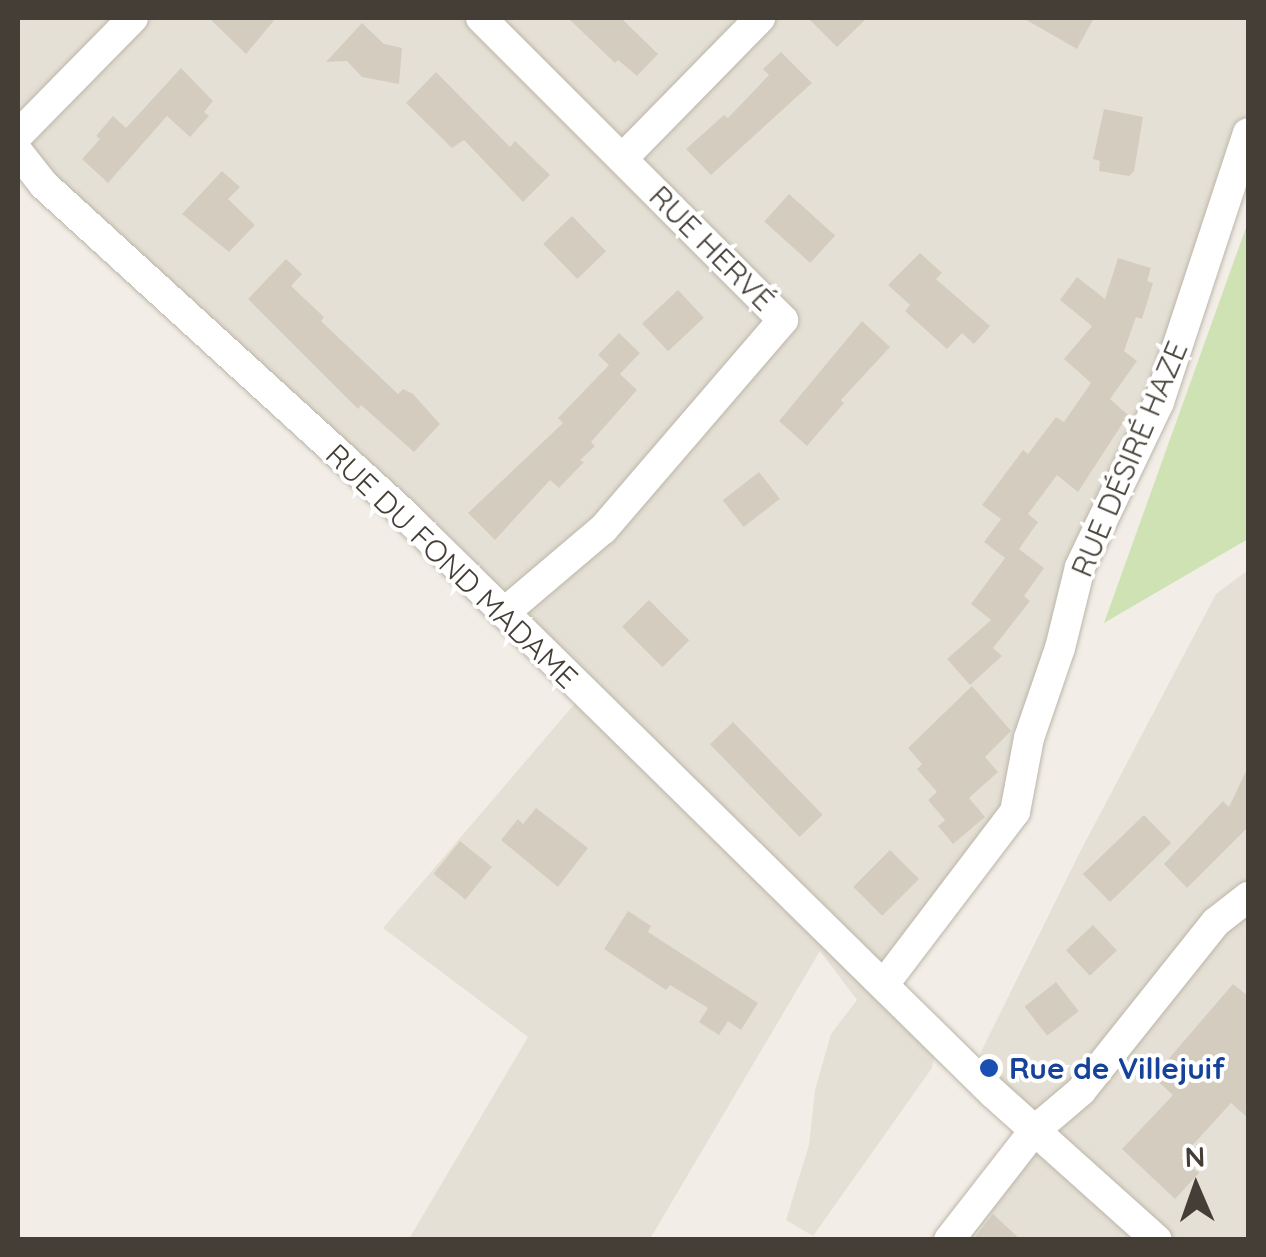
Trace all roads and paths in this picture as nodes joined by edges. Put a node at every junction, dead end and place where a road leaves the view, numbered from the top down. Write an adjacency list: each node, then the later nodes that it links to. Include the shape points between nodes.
1 (133, 18): 5 (street)
2 (480, 18): 7 (street, RUE HERVÉ)
3 (760, 18): 7 (street)
4 (1248, 133): 10 (street, RUE DÉSIRÉ HAZE, via 1159,402 1080,567 1015,812)
5 (18, 135)
6 (18, 152): 8 (street, RUE DU FOND MADAME, via 44,185)
7 (623, 158): 8 (street, RUE HERVÉ, via 783,320 603,529)
8 (504, 613): 10 (street, RUE DU FOND MADAME)
9 (1248, 896): 11 (street, via 1216,922 1081,1091)
10 (885, 983): 11 (street, RUE DU FOND MADAME)
11 (1034, 1131): 12 (street); 13 (street, RUE DU FOND MADAME)
12 (949, 1240)
13 (1157, 1240)

